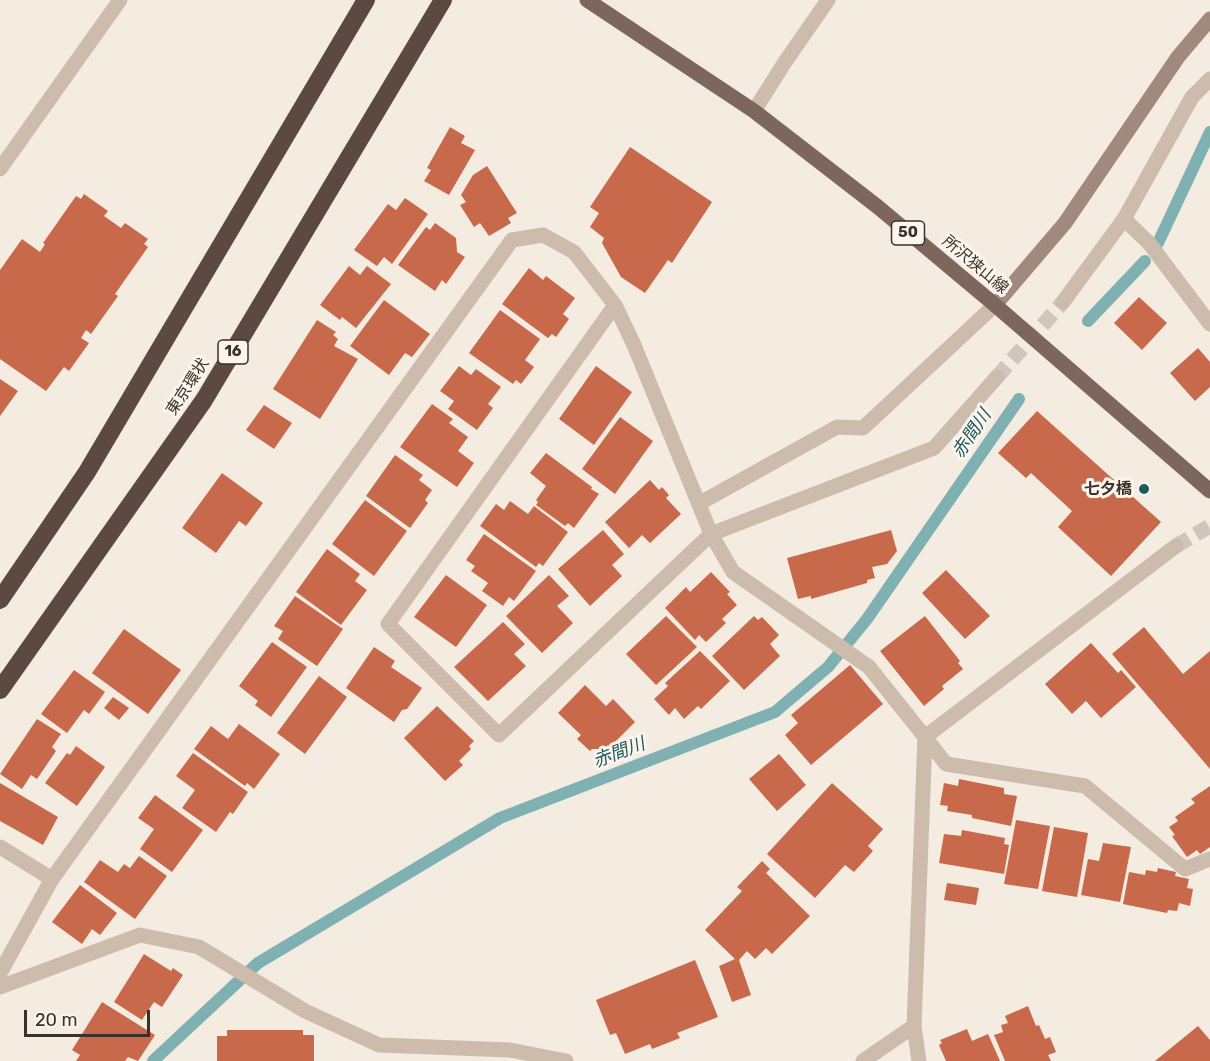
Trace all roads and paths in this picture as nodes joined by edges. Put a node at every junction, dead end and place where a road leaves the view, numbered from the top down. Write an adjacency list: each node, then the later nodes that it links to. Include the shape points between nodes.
1 (120, 0): 9 (street)
2 (366, 0): 20 (highway, via 87,472)
3 (443, 0): 21 (highway, 東京環状 / 16, via 204,400)
4 (587, 0): 8 (main road, 所沢狭山線 / 50)
5 (828, 0): 8 (street)
6 (1210, 19): 12 (street, via 1178,57 1065,223)
7 (1210, 79): 10 (street, via 1192,98)
8 (754, 111): 12 (main road, 所沢狭山線 / 50)
9 (0, 169)
10 (1124, 219): 11 (street); 14 (street, via 1149,243)
11 (1063, 302)
12 (995, 304): 16 (main road, 所沢狭山線 / 50); 17 (street, via 863,428 837,427)
13 (615, 305): 17 (street); 18 (street, via 388,624 499,735); 25 (street, via 574,252 543,235 512,240)
14 (1210, 324)
15 (997, 377): 18 (street, via 934,448)
16 (1210, 491)
17 (700, 503): 18 (street)
18 (711, 534): 22 (street, via 733,572 869,667)
19 (1176, 546): 22 (street)
20 (0, 600)
21 (0, 690)
22 (925, 737): 24 (street, via 946,764 1085,786 1185,869); 28 (street)
23 (0, 848): 25 (street)
24 (1210, 859)
25 (52, 879): 26 (street)
26 (0, 973)
27 (0, 987): 29 (street, via 140,935 199,947 305,1011 379,1045 510,1050)
28 (914, 1026): 30 (street); 31 (street)
29 (566, 1061)
30 (863, 1061)
31 (919, 1061)

